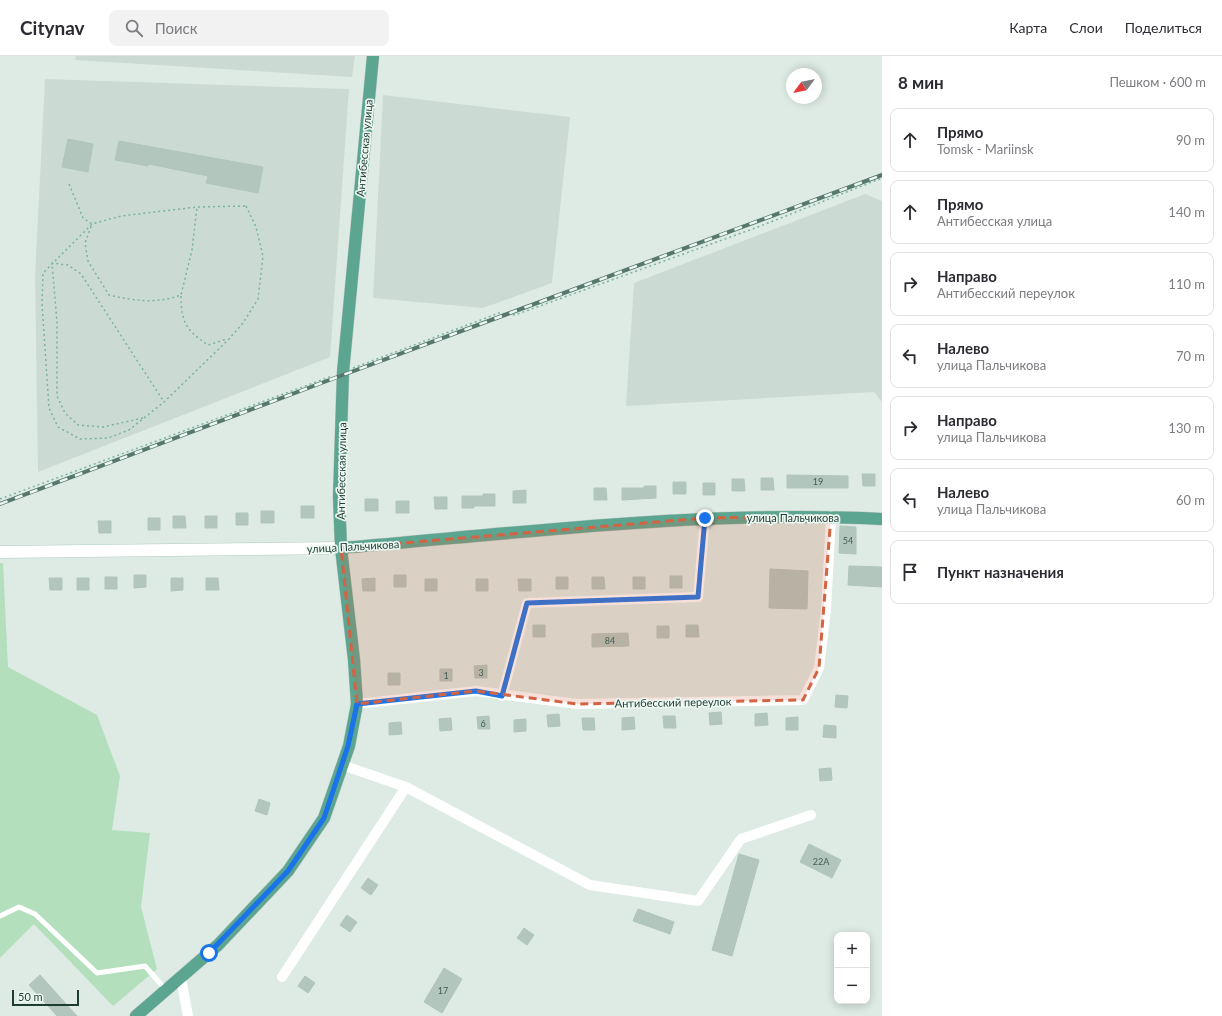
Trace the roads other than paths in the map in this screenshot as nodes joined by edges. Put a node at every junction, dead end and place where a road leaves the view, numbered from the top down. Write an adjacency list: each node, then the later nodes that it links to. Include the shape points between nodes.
1 (373, 56): 5 (main road, Антибесская улица, via 343,372 339,497)
2 (831, 516): 3 (main road, улица Пальчикова); 4 (main road, улица Пальчикова); 7 (street, Антибесский переулок, via 826,610 819,668 803,700 576,704)
3 (705, 518): 5 (main road, улица Пальчикова); 7 (street, via 698,597 527,603)
4 (882, 519)
5 (341, 548): 6 (street, улица Пальчикова); 8 (main road, Антибесская улица)
6 (0, 552)
7 (502, 696): 8 (street, Антибесский переулок, via 476,691)
8 (357, 704): 9 (main road, Антибесская улица)
9 (342, 765): 10 (street); 14 (main road, Антибесская улица, via 324,818 288,871 218,945)
10 (406, 787): 11 (street, via 590,885 698,901 741,839); 13 (street)
11 (811, 815)
12 (0, 916): 15 (lane, via 19,907 35,914 96,973 145,966)
13 (282, 977)
14 (181, 978): 15 (main road, Антибесская улица); 17 (street)
15 (166, 991): 16 (main road, Антибесская улица)
16 (136, 1016)
17 (188, 1016)

